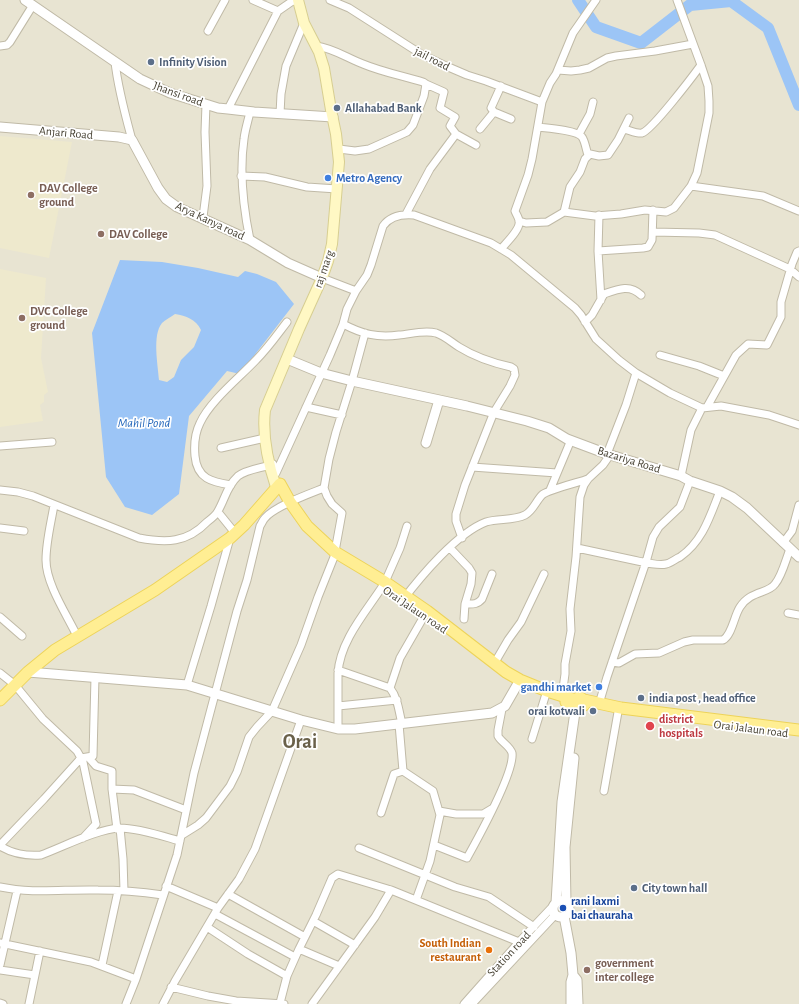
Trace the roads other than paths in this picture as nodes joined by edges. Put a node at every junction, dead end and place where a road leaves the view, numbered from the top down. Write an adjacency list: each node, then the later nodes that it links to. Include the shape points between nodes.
1 (25, 0): 8 (street, Jhansi road)
2 (225, 0): 11 (street)
3 (253, 0): 9 (street)
4 (298, 0): 9 (street); 10 (main road, raj marg)
5 (330, 0): 19 (street, jail road, via 421,54 467,75)
6 (596, 0): 17 (street, via 573,33)
7 (678, 2): 12 (street)
8 (33, 5): 13 (street, via 10,42); 15 (street, Jhansi road)
9 (278, 11): 23 (street)
10 (304, 23): 14 (main road, raj marg); 26 (street, via 286,66)
11 (208, 30)
12 (693, 44): 16 (street); 17 (street, via 611,57 580,70)
13 (0, 46)
14 (316, 46): 18 (street, via 325,47 385,72); 27 (main road, raj marg, via 324,68)
15 (115, 62): 22 (street, Jhansi road, via 159,89); 36 (street, Arya Kanya road, via 116,76)
16 (702, 65): 33 (street, via 647,131 640,133); 41 (street, via 708,86 709,113 697,173)
17 (558, 70): 20 (street)
18 (426, 84): 34 (street, via 444,92 440,108 454,117 450,126); 38 (street, via 416,118 407,132 368,149)
19 (501, 86): 20 (street, jail road); 25 (street, via 491,108)
20 (542, 102): 31 (street)
21 (593, 102): 35 (street, via 590,114)
22 (206, 104): 23 (street, Jhansi road); 48 (street, via 207,186)
23 (228, 109): 24 (street, Jhansi road)
24 (250, 112): 26 (street, Jhansi road); 40 (street, via 244,137)
25 (494, 112): 29 (street); 32 (street)
26 (280, 114): 27 (street, Jhansi road)
27 (333, 117): 38 (main road, raj marg)
28 (629, 118): 33 (street)
29 (511, 119)
30 (0, 127): 36 (street, Anjari Road)
31 (538, 127): 35 (street); 49 (street, via 528,175 515,211)
32 (480, 129)
33 (624, 129): 39 (street, via 608,155)
34 (456, 134): 37 (street); 46 (street, via 430,169)
35 (579, 134): 39 (street)
36 (132, 140): 48 (street, Arya Kanya road, via 166,199 177,207)
37 (476, 145)
38 (339, 149): 42 (main road, raj marg)
39 (588, 155): 45 (street, via 570,187)
40 (241, 176): 42 (street, via 265,177 307,187); 51 (street, via 243,205)
41 (691, 186): 43 (street, via 670,211); 44 (street, via 763,196)
42 (337, 189): 57 (main road, raj marg, via 332,244)
43 (653, 210): 47 (street); 50 (street)
44 (799, 211)
45 (564, 212): 47 (street); 49 (street, via 547,222)
46 (406, 214): 52 (street, via 480,239); 58 (street, via 387,220 383,226 367,275)
47 (599, 216): 53 (street)
48 (203, 218): 51 (street, Arya Kanya road)
49 (519, 221): 52 (street, via 516,231)
50 (653, 232): 53 (street, via 648,247); 55 (street, via 716,235)
51 (250, 240): 57 (street, Arya Kanya road, via 288,263)
52 (501, 249): 62 (street, via 575,308)
53 (598, 251): 60 (street)
54 (799, 251): 55 (street)
55 (790, 269): 56 (street); 69 (street, via 781,302 781,317 767,345 748,344 736,355)
56 (799, 277)
57 (322, 278): 58 (street); 66 (main road, raj marg)
58 (356, 291): 63 (street)
59 (641, 295): 60 (street, via 633,288 628,288 604,294)
60 (601, 300): 62 (street)
61 (287, 322): 91 (street, via 257,359 226,389 199,424 195,448 200,472 213,482)
62 (585, 322): 68 (street, via 596,339)
63 (343, 324): 64 (street, via 357,332); 67 (street)
64 (365, 333): 70 (street); 75 (street, via 375,336 434,333 444,336 485,360 511,367 515,375)
65 (660, 355): 69 (street)
66 (287, 359): 67 (street, Bazariya Road); 74 (main road, raj marg)
67 (321, 373): 70 (street, Bazariya Road); 73 (street)
68 (636, 374): 72 (street, via 670,393); 84 (street)
69 (724, 376): 72 (street)
70 (352, 381): 71 (street, Bazariya Road); 76 (street)
71 (439, 400): 75 (street, Bazariya Road); 81 (street)
72 (704, 407): 77 (street, via 720,406 769,415); 88 (street, via 691,430)
73 (306, 408): 76 (street); 87 (street)
74 (265, 410): 78 (main road); 87 (main road)
75 (494, 412): 79 (street, Bazariya Road, via 539,425); 85 (street)
76 (342, 415): 92 (street, via 329,459)
77 (799, 425)
78 (265, 438): 83 (street); 87 (main road)
79 (571, 440): 84 (street, Bazariya Road); 86 (street)
80 (52, 442): 82 (street)
81 (426, 443)
82 (0, 446)
83 (221, 448)
84 (609, 454): 88 (street, Bazariya Road); 89 (street, via 604,464)
85 (472, 467): 86 (street); 104 (street, via 456,514)
86 (557, 473): 94 (street)
87 (275, 475): 91 (street, via 240,475); 96 (main road, Orai Jalaun road); 103 (main road, via 244,525)
88 (681, 476): 90 (street, Bazariya Road)
89 (588, 479): 94 (street); 107 (street, via 580,497)
90 (690, 482): 95 (street, Bazariya Road); 110 (street, via 680,507 656,531)
91 (231, 485): 99 (street)
92 (324, 488): 96 (street); 108 (street, via 332,504 342,513)
93 (0, 490): 97 (street, via 33,496)
94 (550, 490): 104 (street, via 542,495 526,514 486,522)
95 (720, 491): 105 (street, Bazariya Road, via 746,508); 110 (street, via 708,522 693,546 667,564)
96 (288, 504): 108 (main road, Orai Jalaun road); 134 (street, via 269,514 260,526)
97 (54, 505): 99 (street, via 139,538 157,541 180,540 191,536); 122 (street, via 46,549 47,569 51,583)
98 (799, 505): 105 (street)
99 (218, 512): 103 (street)
100 (407, 526): 113 (street)
101 (0, 528): 102 (street)
102 (24, 531)
103 (232, 535): 122 (main road, via 155,590); 132 (street)
104 (462, 538): 106 (street)
105 (787, 546): 109 (street, Bazariya Road); 124 (street, via 775,585 746,599 735,616 727,638 693,640 659,653 635,654 619,663)
106 (450, 548): 114 (street); 115 (street, via 472,573)
107 (577, 548): 110 (street); 135 (street, via 570,609 571,631)
108 (335, 554): 113 (main road, Orai Jalaun road); 143 (street, via 301,645)
109 (799, 557)
110 (646, 562): 124 (street)
111 (492, 574): 115 (street, via 482,599 477,604)
112 (544, 574): 125 (street, via 521,622)
113 (383, 585): 114 (main road, Orai Jalaun road); 126 (street, via 342,652)
114 (404, 598): 116 (main road, Orai Jalaun road)
115 (465, 604): 120 (street)
116 (426, 613): 123 (main road, Orai Jalaun road); 133 (street, via 400,658)
117 (788, 614): 118 (street)
118 (799, 615)
119 (0, 617): 121 (street)
120 (464, 619)
121 (22, 636)
122 (77, 636): 127 (main road)
123 (459, 638): 125 (main road, Orai Jalaun road); 130 (main road, Orai Jalaun road, via 502,675)
124 (612, 662): 140 (street)
125 (494, 664): 130 (main road, Orai Jalaun road)
126 (338, 670): 133 (street); 141 (street)
127 (28, 672): 129 (street); 131 (main road)
128 (0, 673): 131 (street)
129 (95, 678): 132 (street); 151 (street, via 93,756)
130 (519, 682): 135 (main road, Orai Jalaun road); 136 (main road, Orai Jalaun road); 142 (street)
131 (15, 685): 137 (main road); 151 (street, via 43,719)
132 (187, 685): 134 (street)
133 (390, 688): 138 (street)
134 (216, 693): 143 (street); 156 (street)
135 (562, 696): 139 (main road, Orai Jalaun road)
136 (545, 697): 139 (main road, Orai Jalaun road); 150 (street)
137 (0, 700)
138 (397, 700): 141 (street); 146 (street)
139 (579, 704): 140 (main road); 144 (main road, Orai Jalaun road); 176 (street, via 566,822); 177 (street, via 562,802)
140 (599, 704): 148 (main road)
141 (338, 706): 147 (street)
142 (502, 709): 146 (street, via 492,713); 155 (street, via 498,736 510,749 512,756)
143 (272, 711): 145 (street); 162 (street, via 249,737 230,786 206,818)
144 (618, 712): 149 (main road, Orai Jalaun road); 154 (street)
145 (301, 720): 147 (street); 173 (street, via 255,849)
146 (400, 724): 147 (street); 152 (street)
147 (338, 729)
148 (799, 730)
149 (799, 735)
150 (532, 739)
151 (83, 758): 153 (street, via 112,771); 159 (street); 164 (street)
152 (403, 771): 157 (street, via 433,791); 158 (street, via 394,774)
153 (112, 789): 156 (street, via 134,790); 160 (street)
154 (604, 792)
155 (494, 808): 157 (street, via 483,814); 165 (street, via 467,858)
156 (186, 810): 162 (street)
157 (439, 811): 165 (street)
158 (382, 813)
159 (96, 824): 161 (street); 163 (street)
160 (119, 829): 161 (street); 162 (street); 172 (street, via 123,859)
161 (108, 830): 163 (street)
162 (181, 838): 168 (street)
163 (83, 839): 164 (street, via 41,855 30,856)
164 (0, 845)
165 (434, 845): 167 (street)
166 (359, 848): 167 (street)
167 (426, 875): 175 (street); 181 (street, via 489,897)
168 (166, 886): 174 (street); 178 (street)
169 (0, 887): 170 (street)
170 (17, 890): 172 (street); 184 (street)
171 (391, 890): 175 (street); 179 (street, via 344,875 335,875); 185 (street)
172 (121, 891): 174 (street); 190 (street)
173 (228, 894): 178 (street); 182 (street)
174 (163, 895): 196 (street)
175 (416, 900): 183 (street)
176 (566, 903): 177 (street, via 561,901); 177 (street, via 569,910)
177 (558, 910): 181 (street, Station road); 194 (street, via 571,953); 208 (street, Station road)
178 (216, 911): 180 (street); 188 (street)
179 (313, 921): 182 (street); 185 (street)
180 (207, 927): 195 (street); 197 (street)
181 (534, 927): 183 (street, Station road)
182 (305, 937): 186 (street)
183 (519, 942): 207 (street, Station road)
184 (2, 943): 187 (street); 189 (street)
185 (355, 945): 191 (street)
186 (299, 949): 188 (street); 191 (street)
187 (40, 951): 190 (street); 193 (street)
188 (295, 957): 195 (street)
189 (0, 965)
190 (102, 966): 196 (street)
191 (339, 966): 206 (street)
192 (0, 970): 193 (street)
193 (35, 974): 203 (street)
194 (573, 975): 209 (street); 210 (street, via 577,980)
195 (287, 976): 205 (street)
196 (136, 979): 204 (street)
197 (171, 987): 198 (street); 199 (street)
198 (212, 1001): 201 (street)
199 (166, 1002)
200 (0, 1003): 202 (street)
201 (245, 1003): 205 (street)
202 (3, 1004)
203 (29, 1004)
204 (126, 1004)
205 (282, 1004)
206 (312, 1004)
207 (464, 1004)
208 (472, 1004)
209 (571, 1004)
210 (578, 1004)

